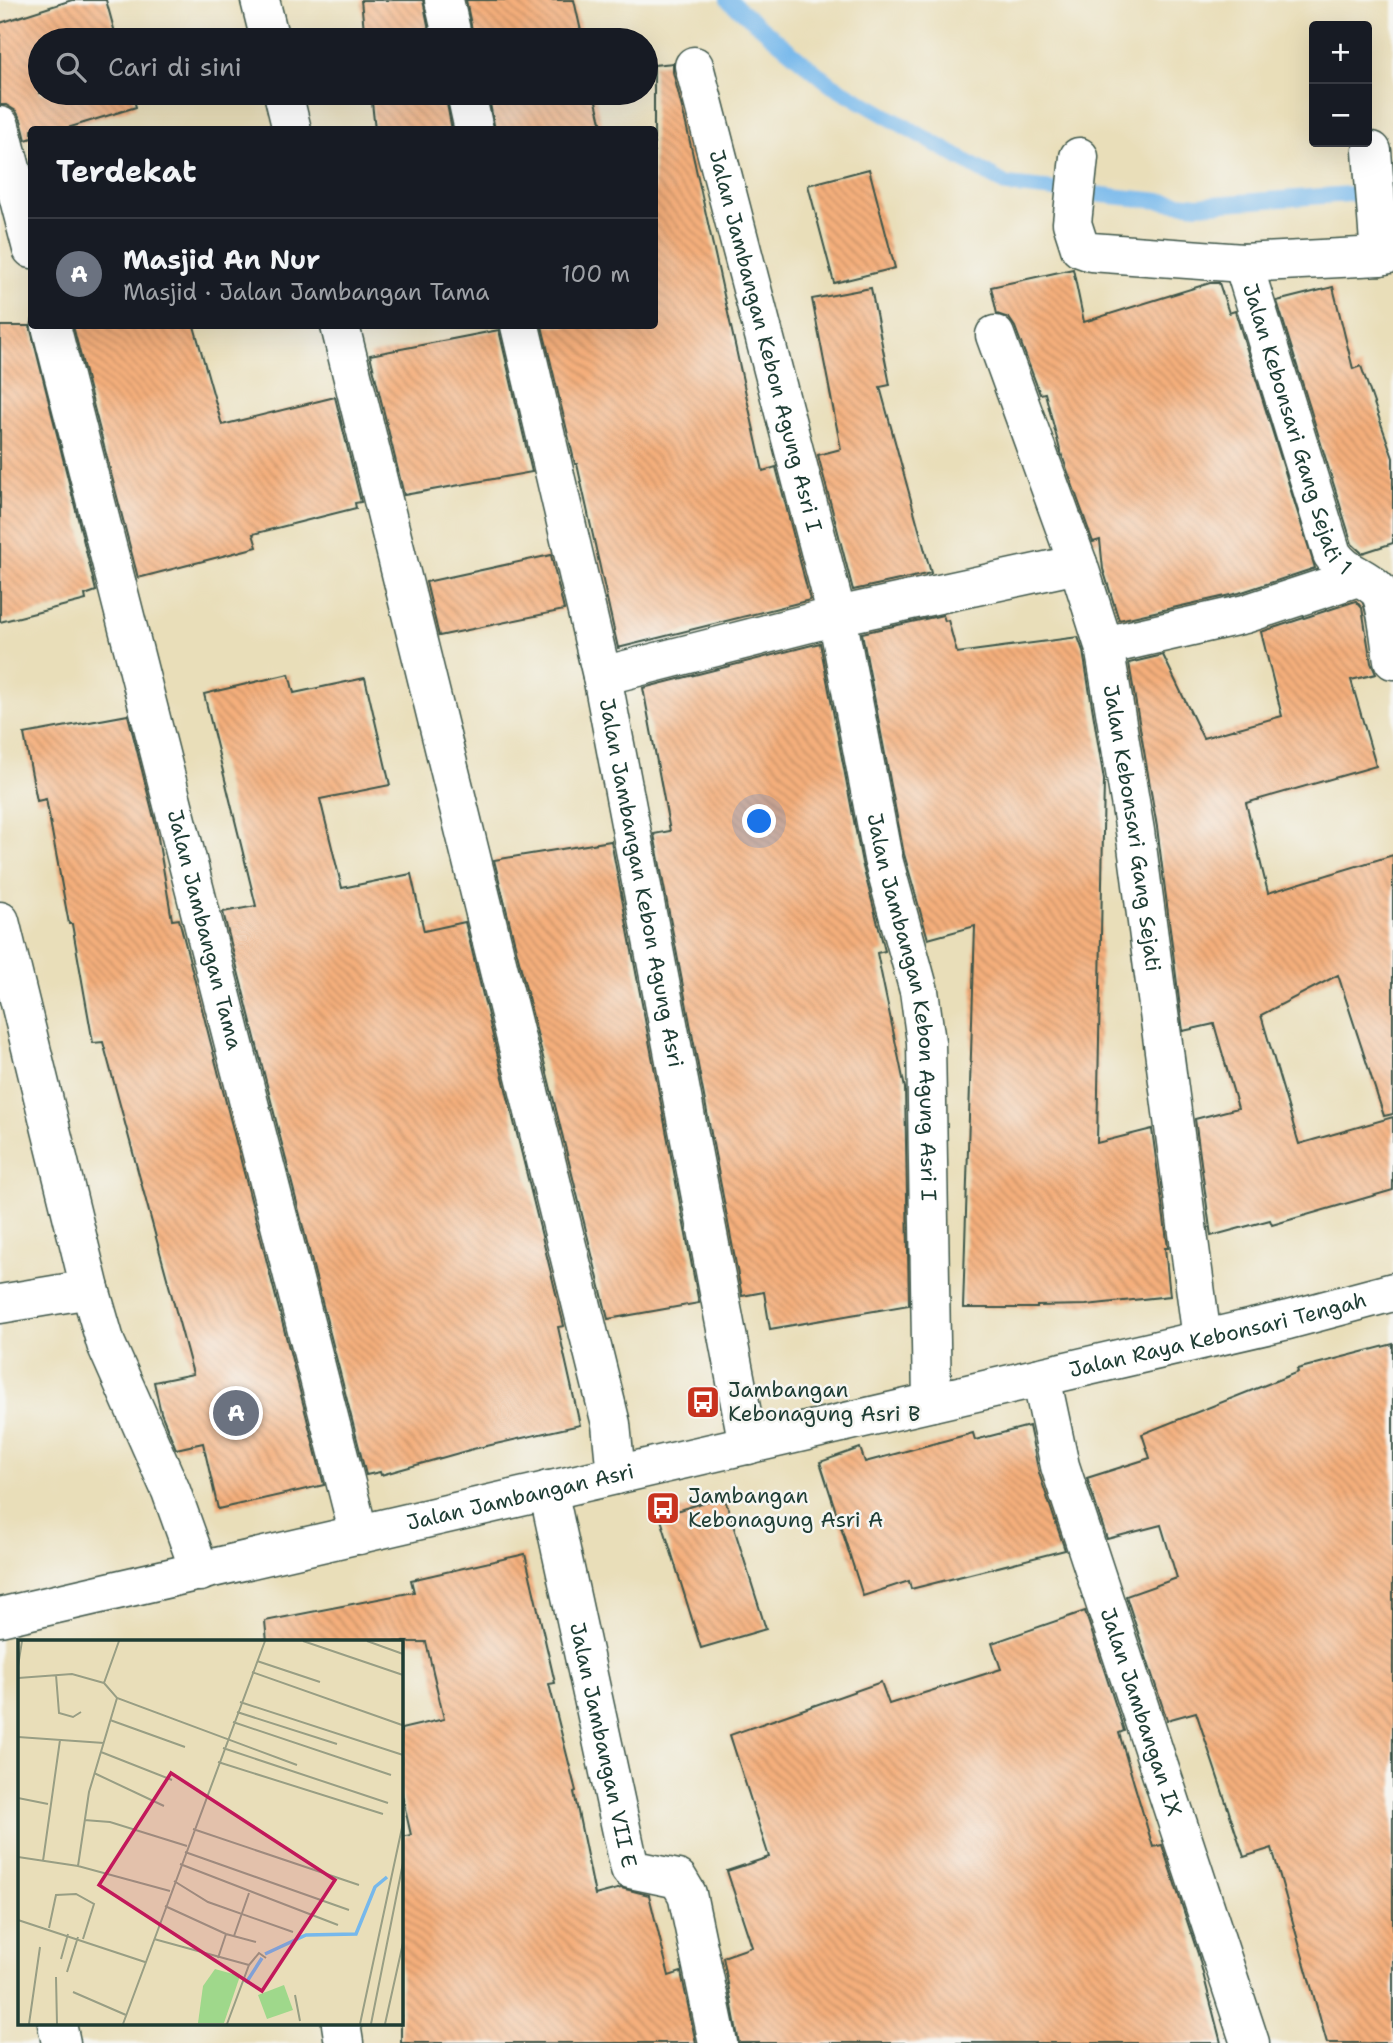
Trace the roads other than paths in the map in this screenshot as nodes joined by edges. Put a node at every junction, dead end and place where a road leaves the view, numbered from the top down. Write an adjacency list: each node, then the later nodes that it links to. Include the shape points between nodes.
1 (260, 0): 3 (street)
2 (444, 0): 4 (street)
3 (267, 28)
4 (450, 28)
5 (694, 66): 22 (street, Jalan Jambangan Kebon Agung Asri I)
6 (286, 105): 9 (street)
7 (469, 105): 10 (street)
8 (0, 126): 13 (street)
9 (291, 126)
10 (473, 126)
11 (1373, 169): 14 (street)
12 (1076, 189): 15 (street, via 1080,247 1091,252)
13 (28, 234)
14 (1383, 248): 15 (street)
15 (1244, 263): 21 (street, Jalan Kebonsari Gang Sejati 1, via 1332,554)
16 (52, 329): 36 (street, Jalan Jambangan Tama)
17 (341, 329): 34 (street, via 611,1424)
18 (521, 329): 25 (street, Jalan Jambangan Kebon Agung Asri)
19 (995, 335): 20 (street, Jalan Kebonsari Gang Sejati)
20 (1078, 564): 22 (street); 23 (street, Jalan Kebonsari Gang Sejati)
21 (1358, 577): 23 (street, via 1245,614); 24 (street, Jalan Kebonsari Gang Sejati 1, via 1378,590)
22 (837, 616): 25 (street); 32 (street, Jalan Jambangan Kebon Agung Asri I, via 883,859 919,991 926,1042)
23 (1104, 646): 30 (street, Jalan Kebonsari Gang Sejati, via 1135,831)
24 (1393, 660)
25 (602, 676): 33 (street, Jalan Jambangan Kebon Agung Asri)
26 (0, 921): 27 (street)
27 (90, 1289): 29 (street); 37 (street, via 106,1344 171,1491)
28 (1393, 1292): 30 (street, Jalan Raya Kebonsari Tengah)
29 (0, 1304)
30 (1202, 1339): 31 (street, Jalan Raya Kebonsari Tengah)
31 (1041, 1377): 32 (street, Jalan Jambangan Asri); 44 (street, Jalan Jambangan IX, via 1060,1466)
32 (932, 1402): 33 (street, Jalan Jambangan Asri)
33 (748, 1444): 34 (street, Jalan Jambangan Asri)
34 (616, 1475): 35 (street, Jalan Jambangan Asri)
35 (548, 1490): 36 (street, Jalan Jambangan Asri); 43 (street, Jalan Jambangan VII E, via 630,1869 678,1879 687,1894)
36 (359, 1535): 37 (street, Jalan Jambangan Asri)
37 (200, 1572): 38 (street, Jalan Jambangan Asri)
38 (0, 1617)
39 (58, 2025): 41 (street)
40 (341, 2025): 42 (street)
41 (61, 2043)
42 (344, 2043)
43 (718, 2043)
44 (1250, 2043)

